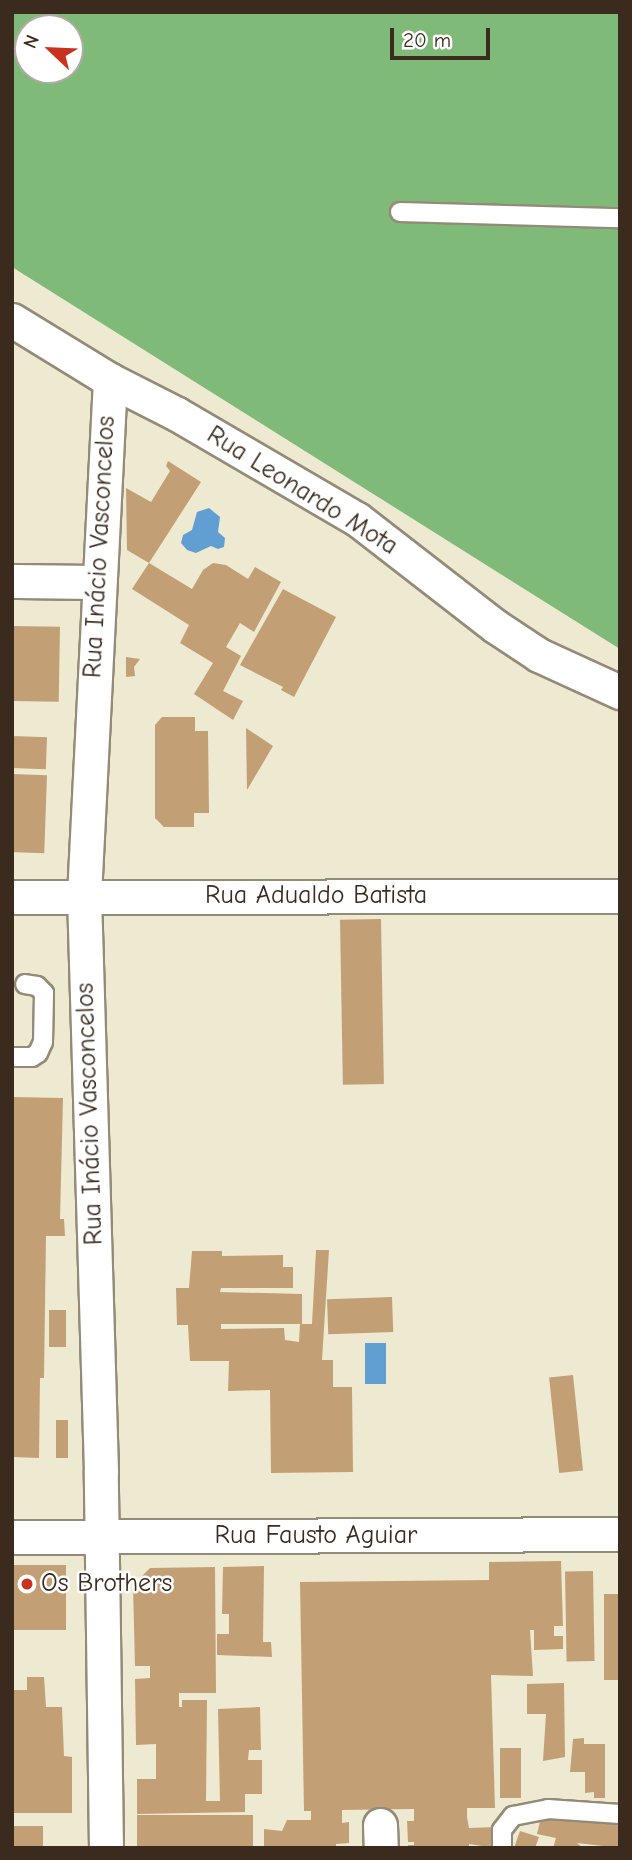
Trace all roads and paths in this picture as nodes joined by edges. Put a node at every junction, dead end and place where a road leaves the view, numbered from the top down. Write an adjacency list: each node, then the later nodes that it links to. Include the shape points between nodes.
1 (400, 212): 2 (lane)
2 (620, 218)
3 (12, 320): 4 (street, Rua Leonardo Mota)
4 (110, 380): 6 (street, Rua Inácio Vasconcelos); 7 (street, Rua Leonardo Mota, via 357,519 539,655)
5 (12, 581): 6 (street)
6 (97, 582): 8 (street, Rua Inácio Vasconcelos)
7 (620, 692)
8 (84, 896): 9 (street, Rua Adualdo Batista); 10 (street, Rua Adualdo Batista); 15 (street, Rua Inácio Vasconcelos)
9 (620, 896)
10 (12, 897)
11 (25, 984): 12 (lane, via 44,993 43,1042 32,1057)
12 (12, 1057)
13 (620, 1534): 15 (street, Rua Fausto Aguiar)
14 (12, 1537): 15 (street, Rua Fausto Aguiar)
15 (100, 1537): 17 (street, Rua Inácio Vasconcelos)
16 (620, 1814): 18 (lane, via 548,1809 513,1816 502,1830)
17 (106, 1848)
18 (502, 1848)

